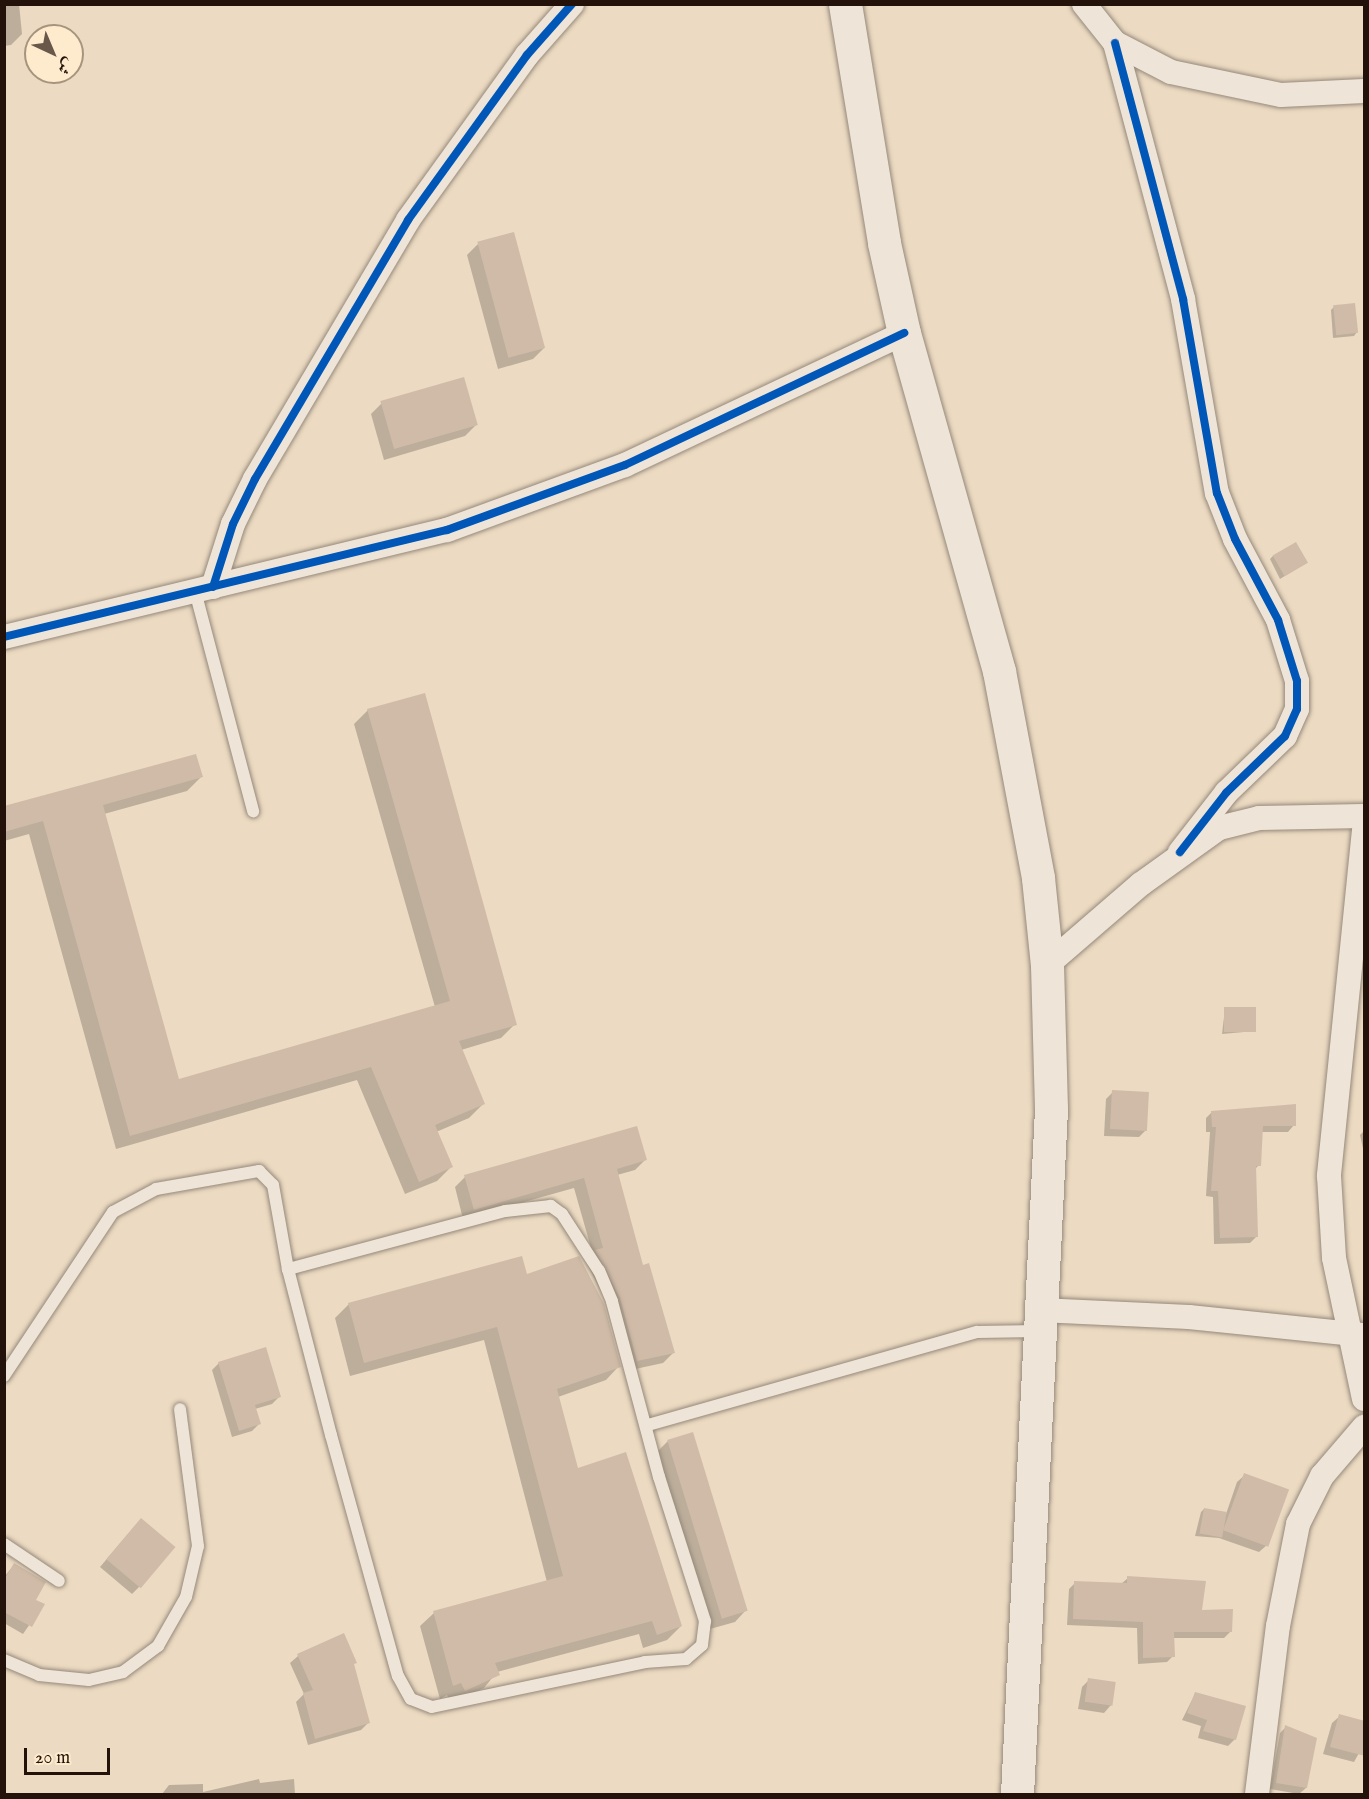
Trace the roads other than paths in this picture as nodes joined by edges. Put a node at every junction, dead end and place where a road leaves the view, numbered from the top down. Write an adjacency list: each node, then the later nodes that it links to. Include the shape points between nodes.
1 (572, 4): 7 (street, via 527,55 408,220 255,479)
2 (845, 4): 6 (main road, via 884,243)
3 (1084, 4): 4 (street)
4 (1115, 43): 5 (street, via 1147,63 1225,85 1281,95); 12 (street, via 1183,299 1217,493 1235,539 1278,620 1297,681 1297,709 1285,736 1226,793)
5 (1365, 91)
6 (904, 333): 7 (street, via 625,465 524,504 447,530); 13 (main road, via 999,671 1038,878)
7 (204, 589): 8 (street); 9 (lane)
8 (4, 637)
9 (253, 812)
10 (1365, 816): 12 (street, via 1259,818 1219,828)
11 (1365, 830): 16 (street, via 1329,1176 1334,1258)
12 (1180, 852): 13 (street)
13 (1047, 965): 15 (main road, via 1051,1109)
14 (288, 1269): 17 (lane, via 273,1185 265,1174 242,1172 156,1189 124,1204 102,1224); 20 (lane, via 494,1214 551,1206 571,1224 599,1271 612,1301); 20 (lane, via 398,1676 411,1699 423,1706 592,1676 645,1662 686,1659 702,1645 705,1621 659,1477)
15 (1040, 1320): 16 (street, via 1189,1317); 20 (lane, via 977,1332); 25 (main road)
16 (1357, 1334): 18 (street)
17 (4, 1376)
18 (1365, 1399)
19 (180, 1409): 24 (lane, via 198,1546 186,1597 158,1646 123,1672 89,1680 39,1675)
20 (648, 1425)
21 (1365, 1427): 26 (street, via 1322,1476 1298,1524 1278,1626)
22 (4, 1544): 23 (lane)
23 (59, 1581)
24 (4, 1660)
25 (1017, 1794)
26 (1257, 1794)

